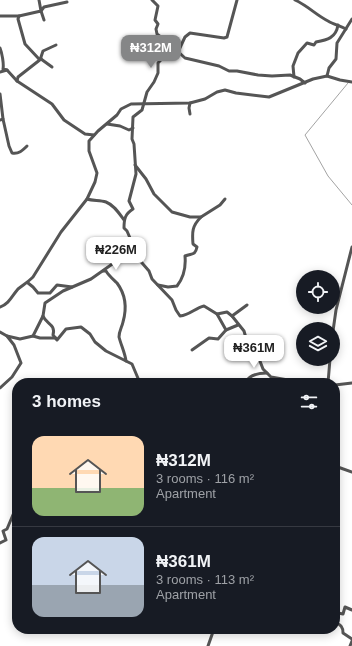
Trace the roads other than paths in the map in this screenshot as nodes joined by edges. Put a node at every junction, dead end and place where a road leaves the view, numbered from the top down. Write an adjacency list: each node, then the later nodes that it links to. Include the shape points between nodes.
1 (39, 0): 6 (street)
2 (152, 0): 14 (street, via 158,6 155,20 158,24 157,34)
3 (237, 0): 16 (street, via 227,37 190,33 185,37)
4 (295, 0): 11 (street, via 328,22)
5 (68, 2): 6 (street, via 44,7)
6 (41, 11): 8 (street); 10 (street)
7 (0, 16): 8 (street)
8 (19, 16): 17 (street, via 25,44)
9 (352, 19): 12 (street)
10 (44, 20)
11 (338, 25): 12 (street); 22 (street, via 331,38 316,42 314,45 307,43 298,53 293,66)
12 (346, 29): 21 (street, via 337,43 336,59)
13 (56, 45): 17 (street, via 42,51)
14 (172, 47): 16 (street); 27 (street, via 158,63 158,74)
15 (0, 48): 19 (street, via 4,69)
16 (178, 52): 22 (street, via 185,58 219,66 228,72)
17 (41, 59): 18 (street); 23 (street, via 18,77)
18 (52, 67)
19 (7, 70): 20 (street); 23 (street)
20 (0, 72)
21 (327, 76): 24 (street); 25 (street)
22 (294, 77): 25 (street)
23 (17, 81): 33 (street, via 52,104 64,120 85,134)
24 (352, 82)
25 (306, 83): 28 (street, via 269,97 225,90)
26 (0, 94): 30 (street)
27 (143, 103): 28 (street); 31 (street, via 131,104 121,109); 32 (street, via 142,110 133,117)
28 (190, 103): 29 (street)
29 (190, 114)
30 (1, 120): 34 (street, via 12,152 17,153)
31 (106, 124): 32 (street, via 129,130); 33 (street)
32 (133, 128): 35 (street)
33 (94, 135): 36 (street, via 89,141 89,151 97,174)
34 (27, 146)
35 (135, 165): 38 (street, via 154,194 172,212); 39 (street, via 136,174 129,201 133,209 127,213)
36 (87, 199): 39 (street, via 105,201 114,207); 43 (street)
37 (225, 199): 38 (street)
38 (200, 217): 44 (street, via 194,224 192,233 193,244 197,247 196,252 185,256 186,267 182,280 177,286)
39 (124, 220): 40 (street, via 124,228)
40 (130, 238): 42 (street, via 118,260); 44 (street, via 136,256)
41 (352, 247): 51 (street)
42 (101, 271): 45 (street, via 91,279); 59 (street, via 106,271 125,297 126,306 119,337)
43 (28, 283): 45 (street, via 38,293 44,294 50,294 57,285); 47 (street, via 19,288 6,304)
44 (158, 285): 48 (street, via 172,300 180,316 204,306)
45 (72, 287): 49 (street, via 46,303)
46 (247, 305): 50 (street)
47 (0, 307)
48 (217, 314): 50 (street, via 227,312); 53 (street)
49 (43, 316): 56 (street); 57 (street, via 53,327 53,335)
50 (232, 316): 52 (street)
51 (334, 322)
52 (238, 325): 53 (street); 61 (street, via 244,331 248,345)
53 (226, 330): 58 (street, via 218,339 209,338)
54 (0, 332): 55 (street)
55 (7, 336): 56 (street, via 20,339); 68 (street, via 14,345 21,363 12,377)
56 (33, 336): 57 (street)
57 (56, 338): 59 (street, via 59,339 66,329 81,328 106,351)
58 (192, 350)
59 (126, 361): 62 (street, via 132,364)
60 (329, 366): 65 (street)
61 (268, 373): 63 (street, via 258,373); 64 (street)
62 (138, 378)
63 (250, 378)
64 (275, 378)
65 (328, 378)
66 (352, 383): 67 (street)
67 (340, 384)
68 (0, 388)
69 (340, 468): 70 (street)
70 (352, 472)
71 (12, 517): 72 (street, via 7,529 3,531 6,540)
72 (0, 543)
73 (352, 610): 74 (street, via 345,607 343,614)
74 (340, 613)
75 (340, 624): 77 (street, via 343,633)
76 (212, 634): 78 (street)
77 (352, 640): 79 (street)
78 (208, 646)
79 (350, 646)

